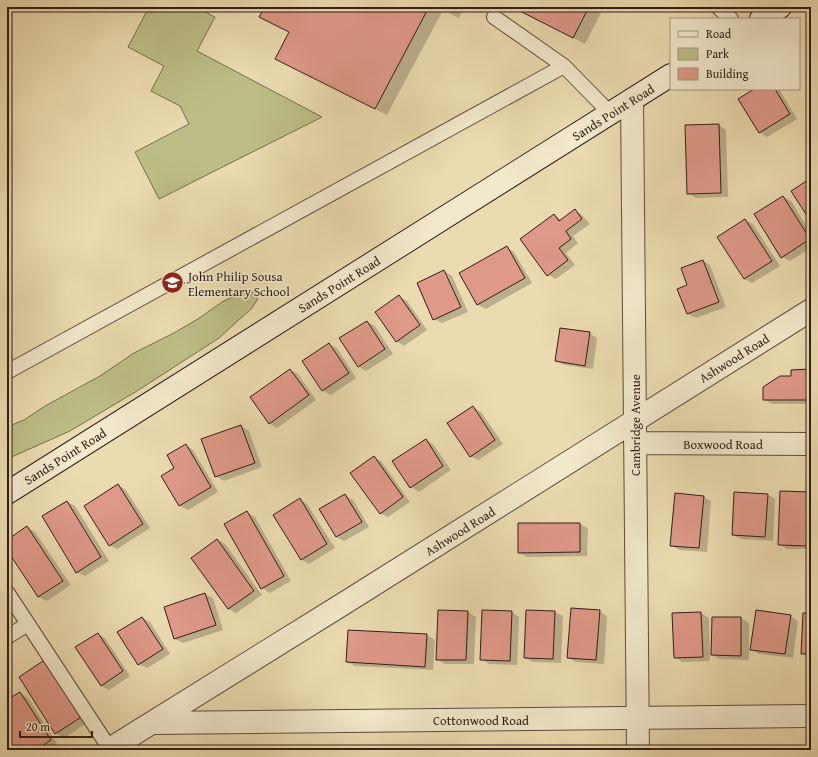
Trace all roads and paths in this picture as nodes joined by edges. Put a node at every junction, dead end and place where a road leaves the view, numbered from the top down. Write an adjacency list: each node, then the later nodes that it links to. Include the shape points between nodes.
1 (718, 7): 4 (lane)
2 (780, 7): 5 (street)
3 (494, 17): 6 (lane)
4 (730, 18)
5 (763, 18)
6 (564, 66): 9 (lane); 11 (lane)
7 (670, 76): 8 (street, Sands Point Road)
8 (632, 100): 9 (street, Sands Point Road); 12 (street, Cambridge Avenue)
9 (610, 113): 15 (street, Sands Point Road)
10 (811, 310): 12 (street, Ashwood Road)
11 (7, 372)
12 (635, 420): 13 (street, Cambridge Avenue); 21 (street, Ashwood Road)
13 (635, 443): 14 (street, Boxwood Road); 20 (street, Cambridge Avenue)
14 (811, 444)
15 (7, 493)
16 (7, 592): 17 (lane)
17 (28, 624): 18 (lane); 22 (lane)
18 (7, 637)
19 (811, 716): 20 (street, Cottonwood Road)
20 (638, 718): 21 (street, Cottonwood Road); 23 (street, Cambridge Avenue)
21 (152, 723): 22 (street, Ashwood Road)
22 (109, 750)
23 (638, 750)

